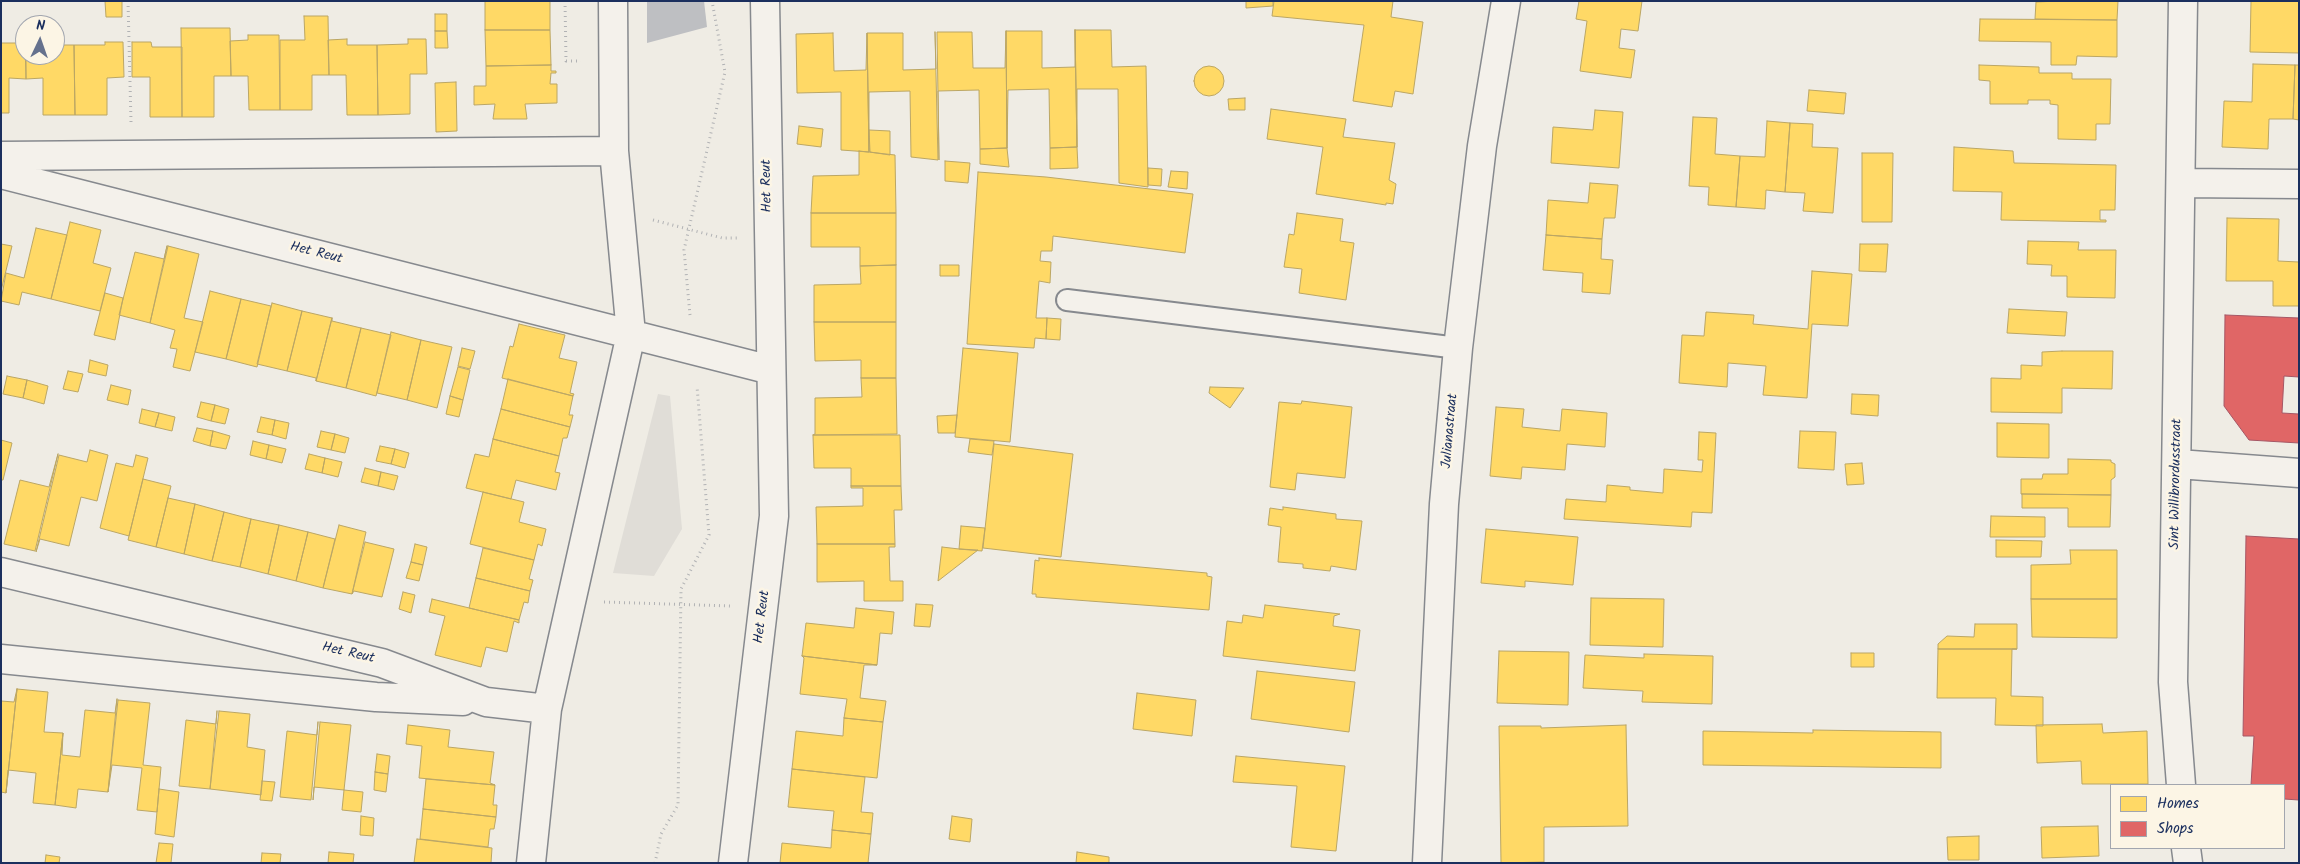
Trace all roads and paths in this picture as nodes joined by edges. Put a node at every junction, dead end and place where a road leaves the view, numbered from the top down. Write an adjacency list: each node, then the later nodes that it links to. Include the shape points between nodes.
1 (128, 1): 10 (path)
2 (565, 1): 8 (path, via 566,61)
3 (614, 1): 8 (street)
4 (712, 1): 16 (path, via 725,72)
5 (765, 1): 17 (street, Het Reut)
6 (1506, 1): 20 (street, Julianastraat, via 1482,146)
7 (2183, 1): 13 (street, Sint Willibrordusstraat)
8 (614, 60): 9 (street)
9 (614, 152): 10 (street); 15 (street)
10 (132, 155): 11 (street)
11 (1, 156)
12 (1, 174): 19 (street, Het Reut)
13 (2181, 183): 14 (street); 23 (street, Sint Willibrordusstraat)
14 (2299, 184)
15 (620, 218): 16 (path, via 639,217); 19 (street)
16 (689, 229): 17 (path, via 722,238); 21 (path, via 684,250)
17 (769, 240): 22 (street, Het Reut)
18 (1067, 300): 20 (lane)
19 (631, 334): 21 (street, Het Reut); 26 (street)
20 (1458, 348): 37 (street, Julianastraat, via 1444,504)
21 (694, 350): 22 (street, Het Reut); 27 (path, via 709,535 682,589)
22 (771, 370): 28 (street, Het Reut, via 774,516)
23 (2178, 464): 24 (street); 32 (street, Sint Willibrordusstraat, via 2173,682)
24 (2299, 473)
25 (1, 572): 30 (street, Het Reut, via 382,663)
26 (571, 601): 27 (path); 31 (street)
27 (681, 604): 28 (path); 35 (path, via 678,805 661,834)
28 (764, 606): 36 (street, Het Reut)
29 (1, 659): 30 (street, Het Reut, via 376,698)
30 (486, 702): 31 (street, Het Reut)
31 (547, 709): 34 (street)
32 (2181, 784)
33 (2186, 849): 38 (street)
34 (531, 863)
35 (655, 863)
36 (733, 863)
37 (1427, 863)
38 (2188, 863)

